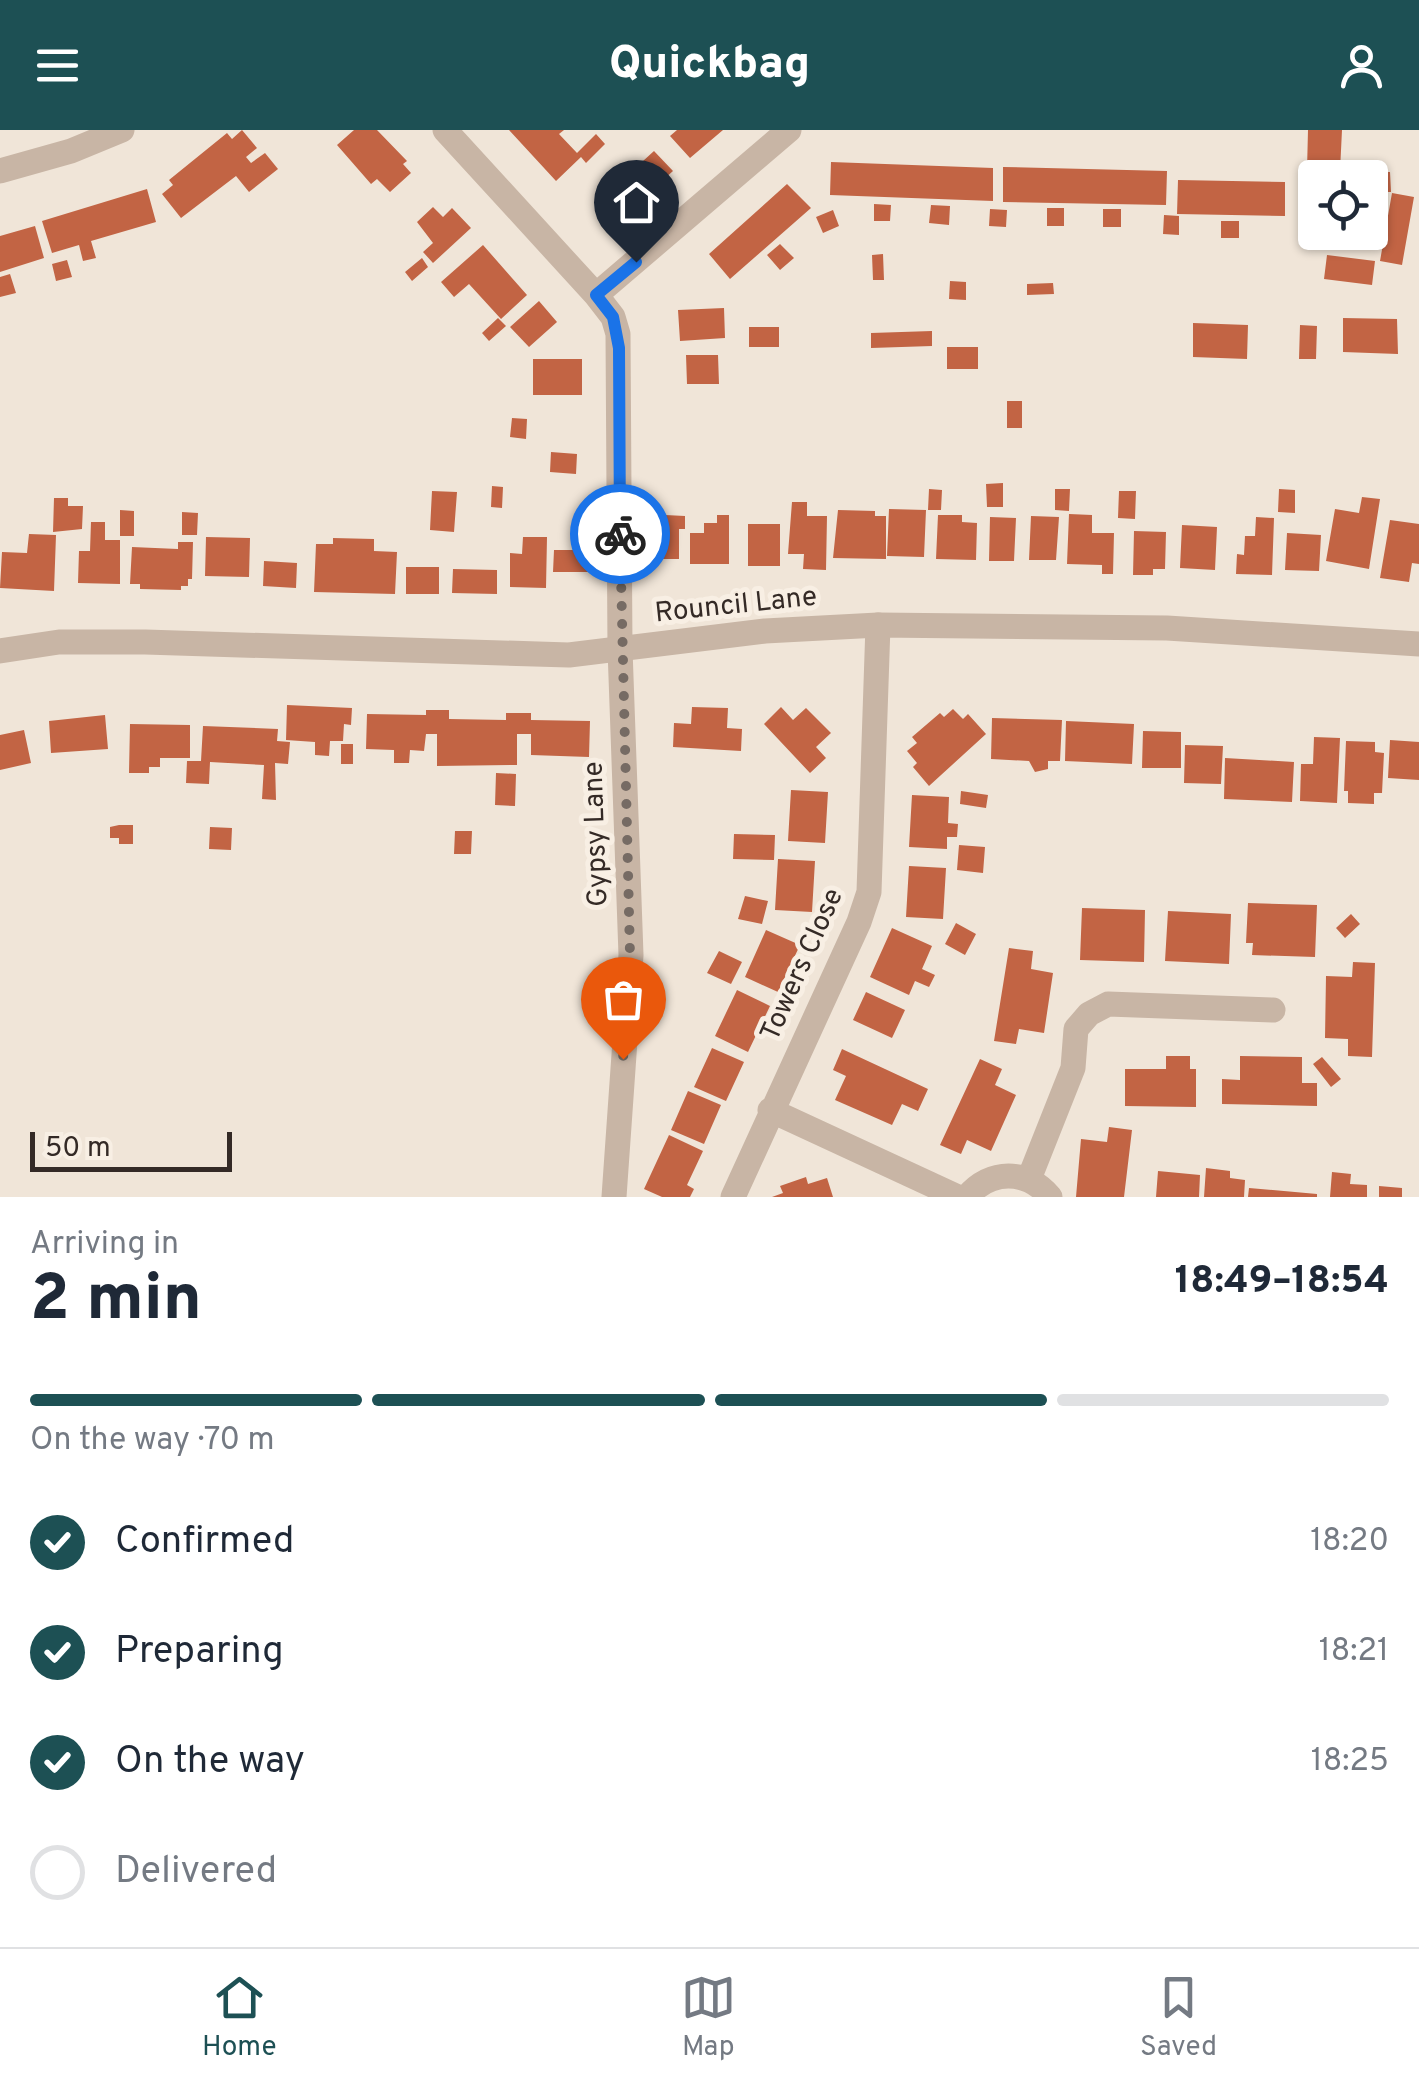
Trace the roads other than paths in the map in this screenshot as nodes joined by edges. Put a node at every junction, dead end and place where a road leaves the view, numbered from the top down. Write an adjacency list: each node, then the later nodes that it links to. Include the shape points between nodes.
1 (122, 130): 4 (street)
2 (445, 130): 5 (street, Gypsy Lane)
3 (789, 130): 5 (street)
4 (0, 171)
5 (596, 295): 8 (street, Gypsy Lane, via 613,317 619,348)
6 (878, 624): 7 (street, Rouncil Lane, via 1167,628); 8 (street, Rouncil Lane); 11 (street, Towers Close, via 869,892)
7 (1419, 644)
8 (620, 649): 9 (street, Rouncil Lane, via 569,655 59,642); 13 (street, Gypsy Lane, via 630,955)
9 (0, 651)
10 (1273, 1010): 12 (street, via 1108,1004 1089,1014 1076,1029 1073,1068)
11 (770, 1110): 14 (street, Towers Close); 15 (street)
12 (1030, 1179): 16 (street, via 991,1178); 17 (street)
13 (614, 1197)
14 (732, 1197)
15 (958, 1197)
16 (968, 1197)
17 (1050, 1197)

